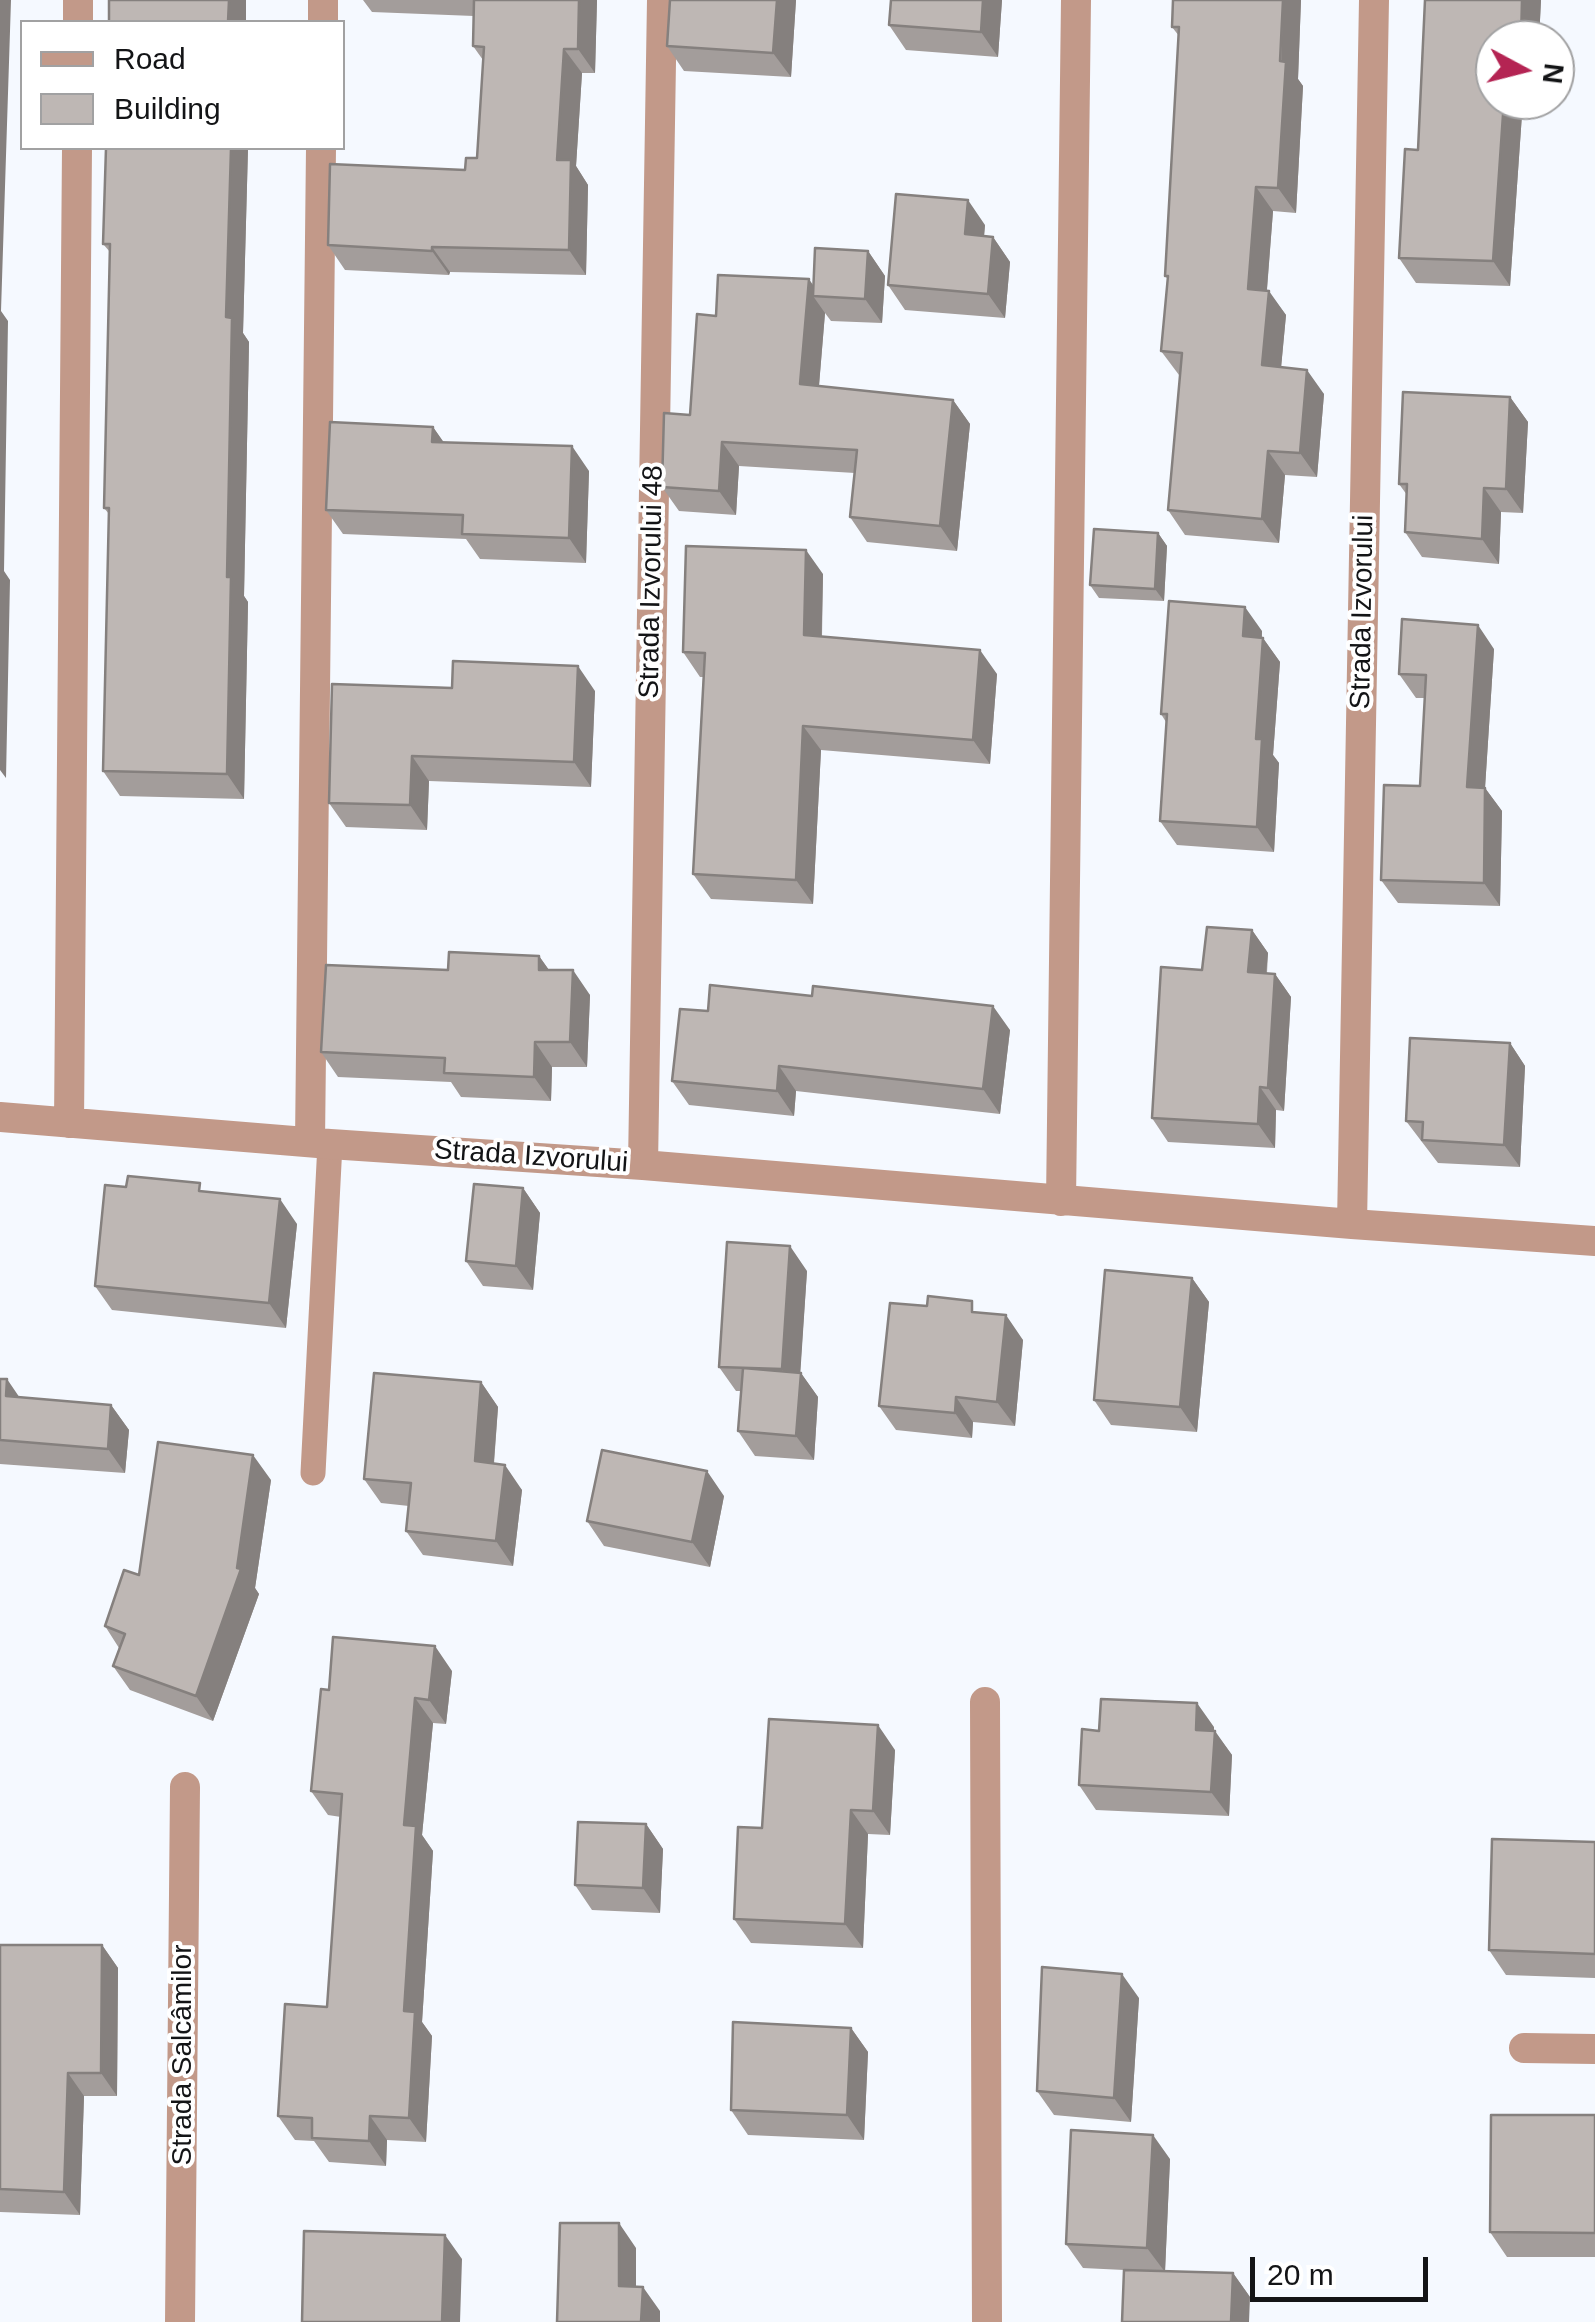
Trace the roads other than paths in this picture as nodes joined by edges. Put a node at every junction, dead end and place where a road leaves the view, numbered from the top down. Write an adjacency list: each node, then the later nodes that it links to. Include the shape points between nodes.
1 (662, 0): 9 (street, Strada Izvorului 48)
2 (1076, 0): 10 (street)
3 (1374, 0): 11 (street, Strada Izvorului)
4 (76, 150): 7 (street)
5 (321, 150): 8 (street)
6 (0, 1117): 7 (street, Strada Izvorului)
7 (68, 1123): 8 (street, Strada Izvorului)
8 (320, 1143): 9 (street, Strada Izvorului); 13 (lane)
9 (643, 1164): 10 (street, Strada Izvorului)
10 (1061, 1200): 11 (street, Strada Izvorului)
11 (1352, 1224): 12 (street, Strada Izvorului)
12 (1595, 1241)
13 (313, 1473)
14 (985, 1702): 19 (street)
15 (185, 1787): 18 (street, Strada Salcâmilor)
16 (1524, 2048): 17 (street)
17 (1595, 2049)
18 (180, 2322)
19 (987, 2322)

